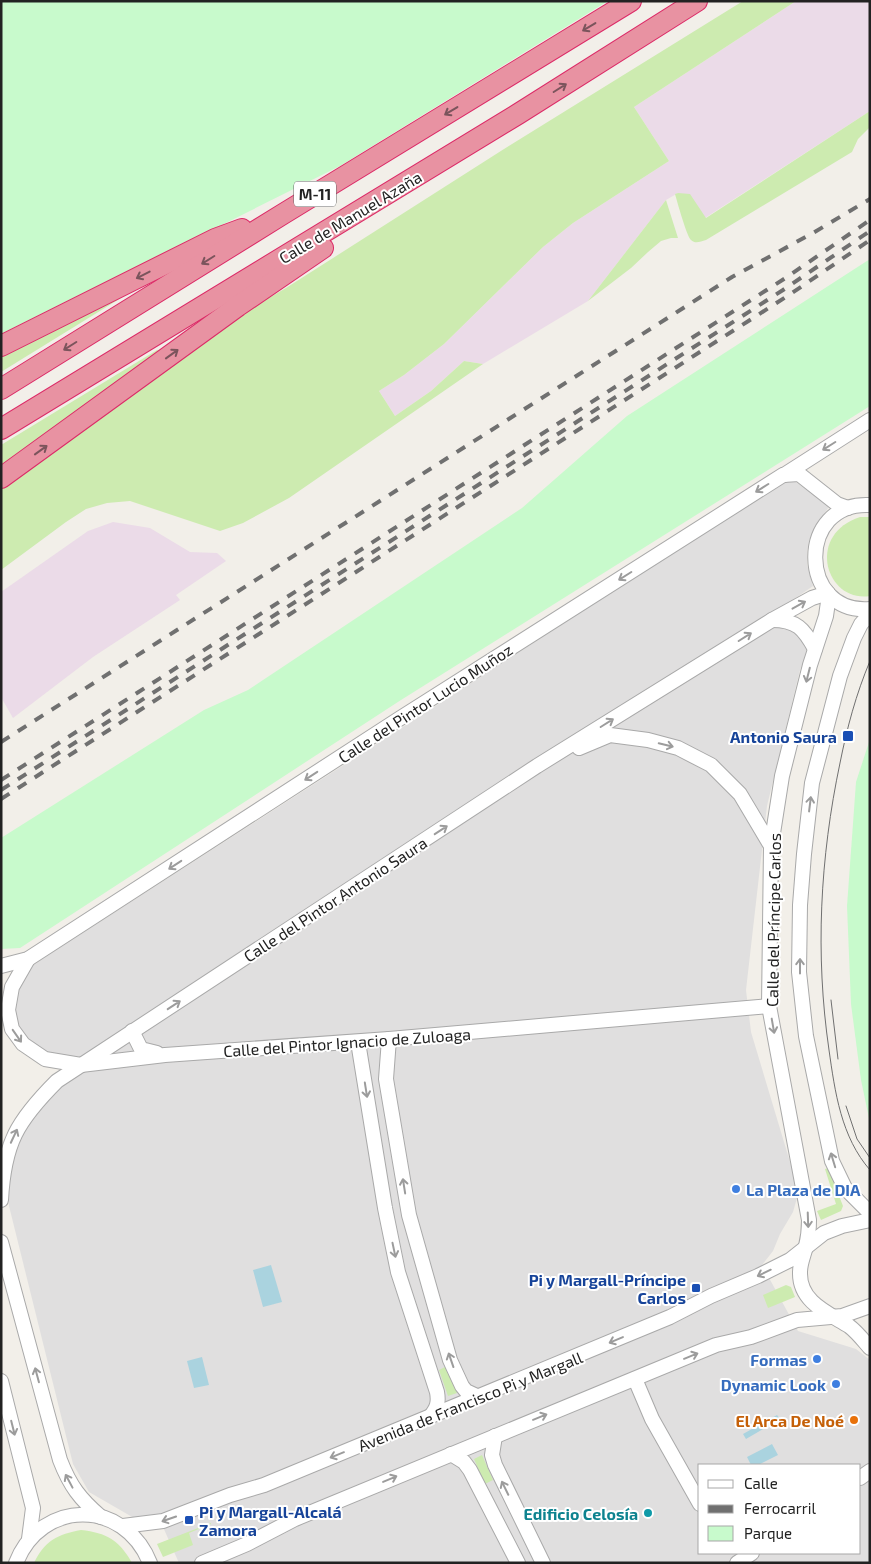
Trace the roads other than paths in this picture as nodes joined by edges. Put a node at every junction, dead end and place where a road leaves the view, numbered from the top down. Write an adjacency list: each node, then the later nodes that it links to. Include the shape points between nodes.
1 (631, 1): 4 (highway, M-11, one-way to 4)
2 (697, 1): 3 (highway, Calle de Manuel Azaña / M-11, one-way to 2)
3 (518, 114): 8 (highway, Calle de Manuel Azaña / M-11); 10 (highway, one-way to 3, via 238,306)
4 (283, 214): 5 (highway, one-way to 5, via 215,239); 6 (highway, M-11, one-way to 6)
5 (1, 346)
6 (1, 388)
7 (870, 420): 9 (street, one-way to 9)
8 (1, 429)
9 (783, 475): 12 (street, via 799,474 828,498); 20 (street, Calle del Pintor Lucio Muñoz, one-way to 20)
10 (1, 478)
11 (870, 506): 12 (street)
12 (848, 508): 13 (street, via 830,519 815,545 817,576)
13 (828, 594): 14 (street, via 846,606); 16 (street, Calle del Pintor Antonio Saura, one-way to 13, via 812,598); 17 (street, Calle del Príncipe Carlos, via 826,616)
14 (870, 609)
15 (870, 614): 29 (street, Calle del Príncipe Carlos, one-way to 15, via 845,1188 832,1160 806,1036 799,972 800,905 812,783 840,676 854,638)
16 (772, 620): 17 (street, via 798,626); 18 (street, Calle del Pintor Antonio Saura, one-way to 16)
17 (815, 650): 19 (street, Calle del Príncipe Carlos, one-way to 19, via 782,776)
18 (537, 766): 19 (street, Calle del Pintor Antonio Saura, one-way to 19, via 610,736 648,740 678,748 711,764 740,794); 23 (street, Calle del Pintor Antonio Saura, one-way to 18)
19 (771, 846): 22 (street, Calle del Príncipe Carlos)
20 (28, 959): 21 (street, Calle del Pintor Lucio Muñoz); 27 (street, Calle del Pintor Ignacio de Zuloaga, one-way to 27, via 12,986 8,1010 12,1029 23,1044 45,1059)
21 (1, 966)
22 (769, 1006): 24 (street, Calle del Pintor Ignacio de Zuloaga); 32 (street, Calle del Príncipe Carlos, one-way to 32, via 808,1206)
23 (132, 1031): 26 (street, via 141,1049); 27 (street, Calle del Pintor Antonio Saura)
24 (389, 1039): 25 (street, Calle del Pintor Ignacio de Zuloaga); 38 (street, one-way to 24, via 462,1386 453,1366 409,1215 386,1079)
25 (358, 1042): 26 (street, Calle del Pintor Ignacio de Zuloaga); 39 (street, one-way to 39, via 384,1208 398,1272 437,1392 438,1403)
26 (165, 1055): 27 (street, Calle del Pintor Ignacio de Zuloaga)
27 (80, 1065): 28 (street, Calle del Pintor Antonio Saura, one-way to 27, via 5,1160 24,1117 57,1081)
28 (1, 1200)
29 (870, 1213)
30 (870, 1220): 32 (street, Avenida de Francisco Pi y Margall, via 833,1229)
31 (1, 1242): 43 (street, one-way to 31, via 75,1491 60,1460)
32 (806, 1248): 34 (street, via 800,1271 802,1286 811,1301); 38 (street, Avenida de Francisco Pi y Margall, one-way to 38, via 790,1260 670,1317)
33 (870, 1306): 34 (street)
34 (831, 1317): 35 (street, via 853,1330); 36 (street, one-way to 34, via 721,1344 797,1320)
35 (870, 1348)
36 (635, 1379): 40 (street, one-way to 36); 42 (street, via 652,1419)
37 (1, 1380): 45 (street, one-way to 45, via 31,1499)
38 (479, 1397): 39 (street, Avenida de Francisco Pi y Margall)
39 (430, 1417): 44 (street, Avenida de Francisco Pi y Margall, one-way to 44, via 270,1483 169,1519)
40 (494, 1436): 41 (street); 51 (street, one-way to 40, via 495,1465 492,1455)
41 (450, 1454): 49 (street, one-way to 41, via 295,1519); 50 (street, via 470,1470)
42 (698, 1500)
43 (101, 1517): 44 (street); 45 (street, via 86,1514 55,1520)
44 (123, 1526): 48 (street, via 146,1552)
45 (29, 1539): 47 (street)
46 (750, 1554): 52 (street)
47 (16, 1563)
48 (150, 1563)
49 (202, 1563)
50 (518, 1563)
51 (543, 1563)
52 (736, 1563)

